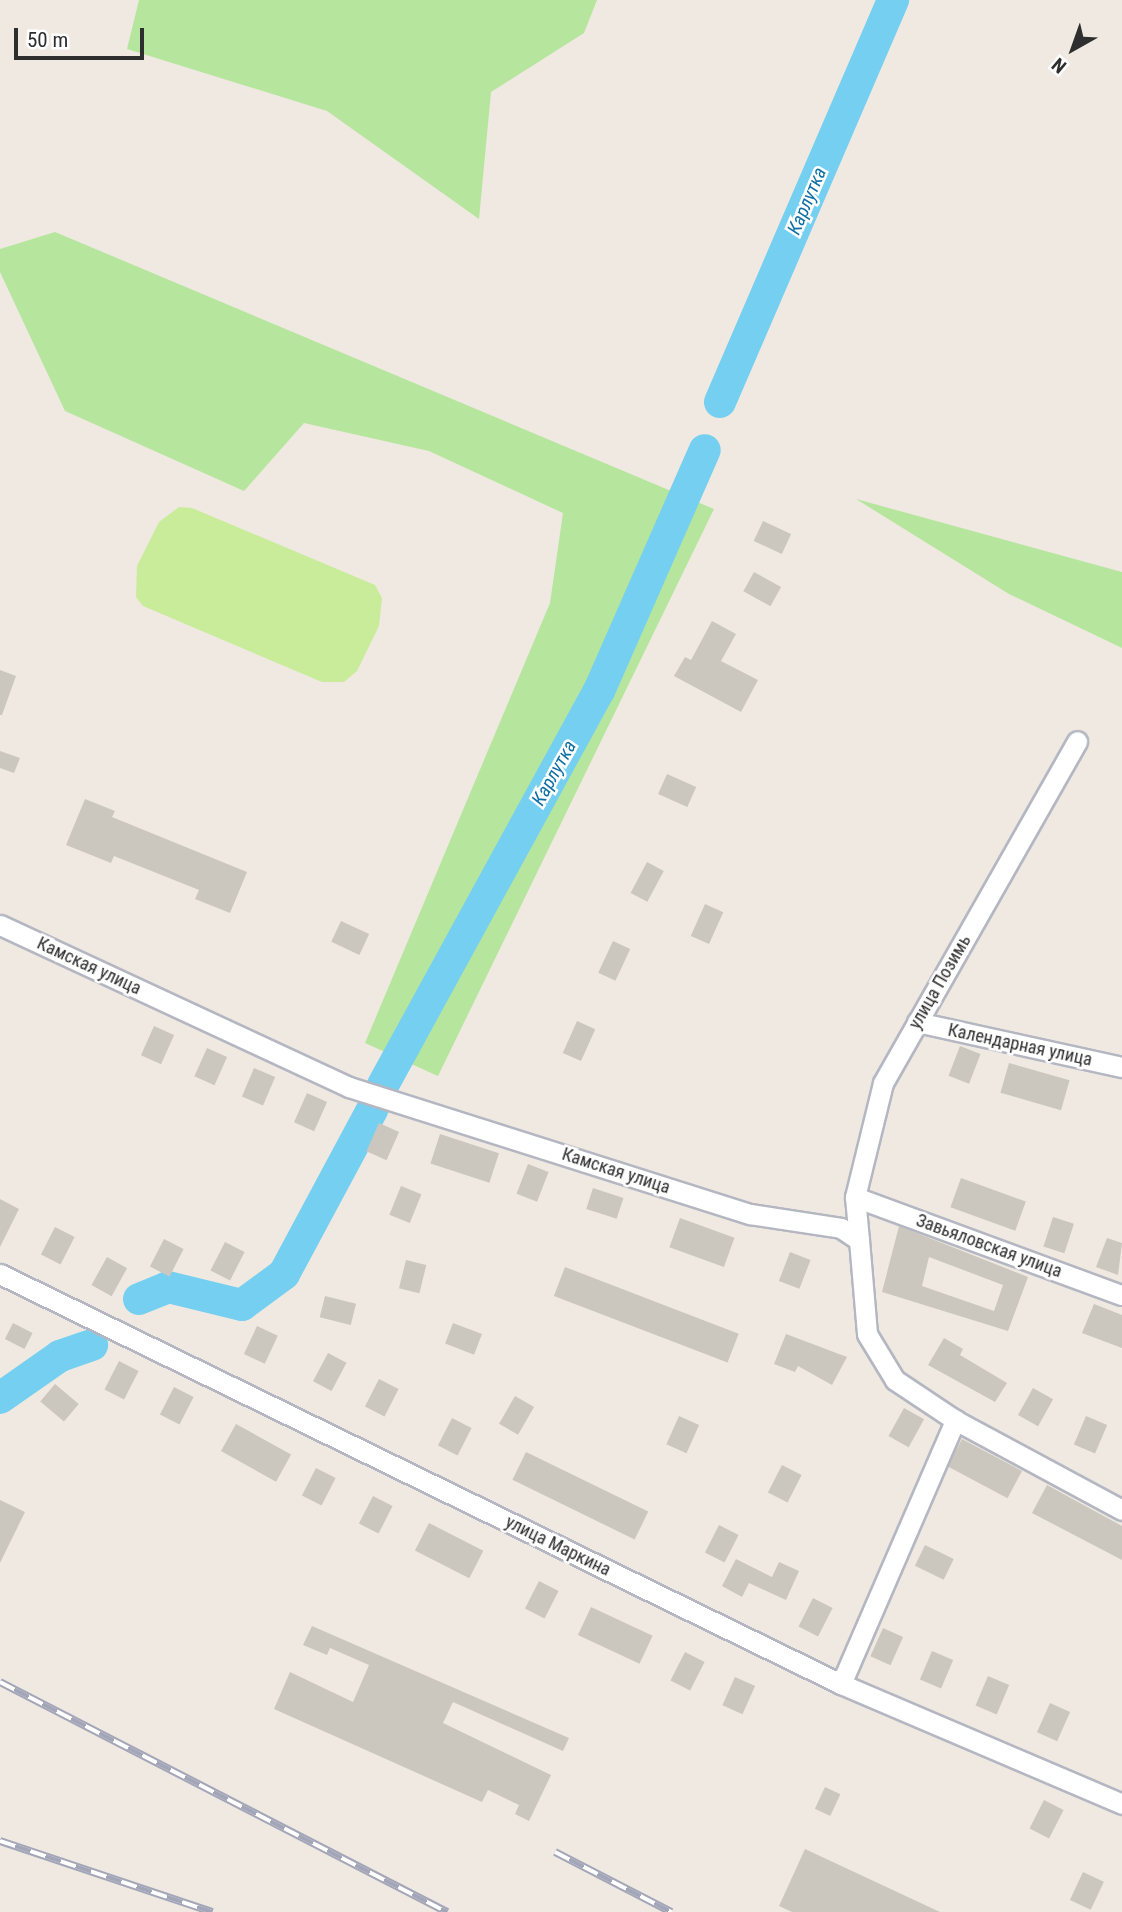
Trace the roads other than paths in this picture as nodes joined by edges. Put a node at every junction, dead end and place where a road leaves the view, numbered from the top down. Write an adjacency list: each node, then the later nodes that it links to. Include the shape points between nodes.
1 (1077, 741): 3 (street, улица Позимь)
2 (0, 925): 6 (street, Камская улица, via 349,1087 750,1214 841,1228)
3 (917, 1022): 4 (street, Календарная улица); 5 (street, улица Позимь, via 883,1083)
4 (1122, 1068)
5 (855, 1197): 6 (street, улица Позимь); 8 (street, Завьяловская улица)
6 (859, 1240): 9 (street, via 867,1334 895,1380)
7 (0, 1274): 11 (street, улица Маркина)
8 (1122, 1295)
9 (955, 1420): 10 (street); 11 (street)
10 (1122, 1510)
11 (841, 1684): 12 (street, улица Маркина)
12 (1122, 1804)

